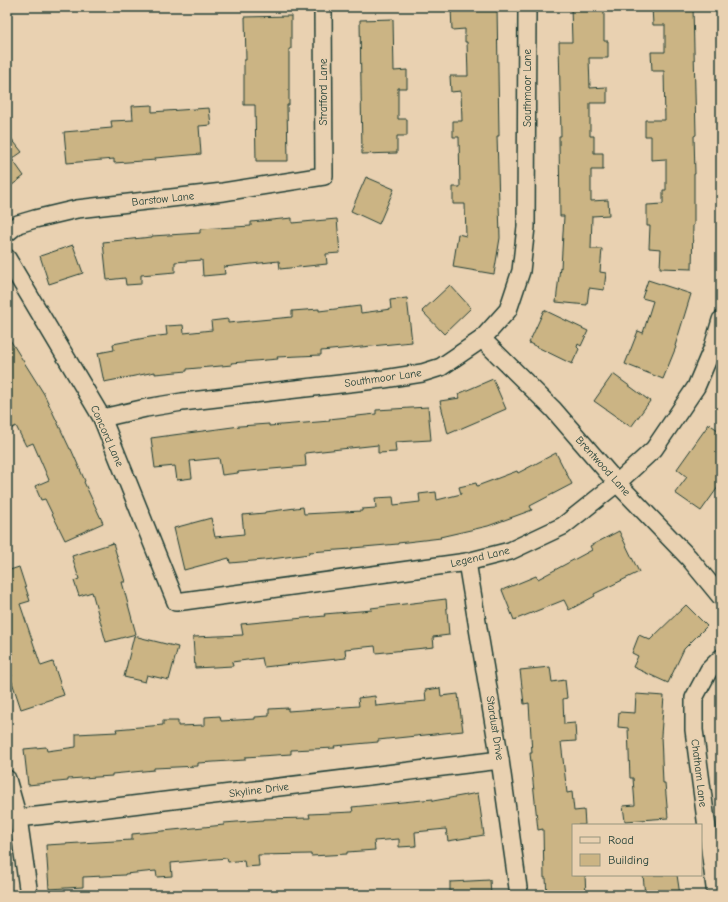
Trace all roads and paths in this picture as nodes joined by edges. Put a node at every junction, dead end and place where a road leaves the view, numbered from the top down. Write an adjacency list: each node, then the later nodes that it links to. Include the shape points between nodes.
1 (322, 7): 3 (street, Stratford Lane)
2 (527, 7): 7 (street, Southmoor Lane, via 526,227 521,271 508,310)
3 (324, 176): 4 (street, Barstow Lane, via 223,192 77,209 18,224)
4 (7, 233)
5 (7, 258): 8 (street, Concord Lane)
6 (721, 320): 9 (street, Legend Lane, via 696,387 654,449)
7 (482, 339): 8 (street, Southmoor Lane, via 440,367 422,373 182,402); 9 (street, Brentwood Lane, via 553,410)
8 (102, 418): 12 (street, Concord Lane)
9 (617, 483): 10 (street, Legend Lane, via 563,526 510,551); 11 (street, Brentwood Lane, via 689,558)
10 (467, 562): 12 (street, Legend Lane); 14 (street, Stardust Drive)
11 (721, 597)
12 (176, 602)
13 (721, 658): 19 (street, Chatham Lane, via 709,670 694,698 694,730)
14 (500, 760): 16 (street, Skyline Drive); 18 (street, Stardust Drive)
15 (7, 779): 16 (street)
16 (18, 818): 17 (street)
17 (29, 895)
18 (519, 895)
19 (716, 895)

